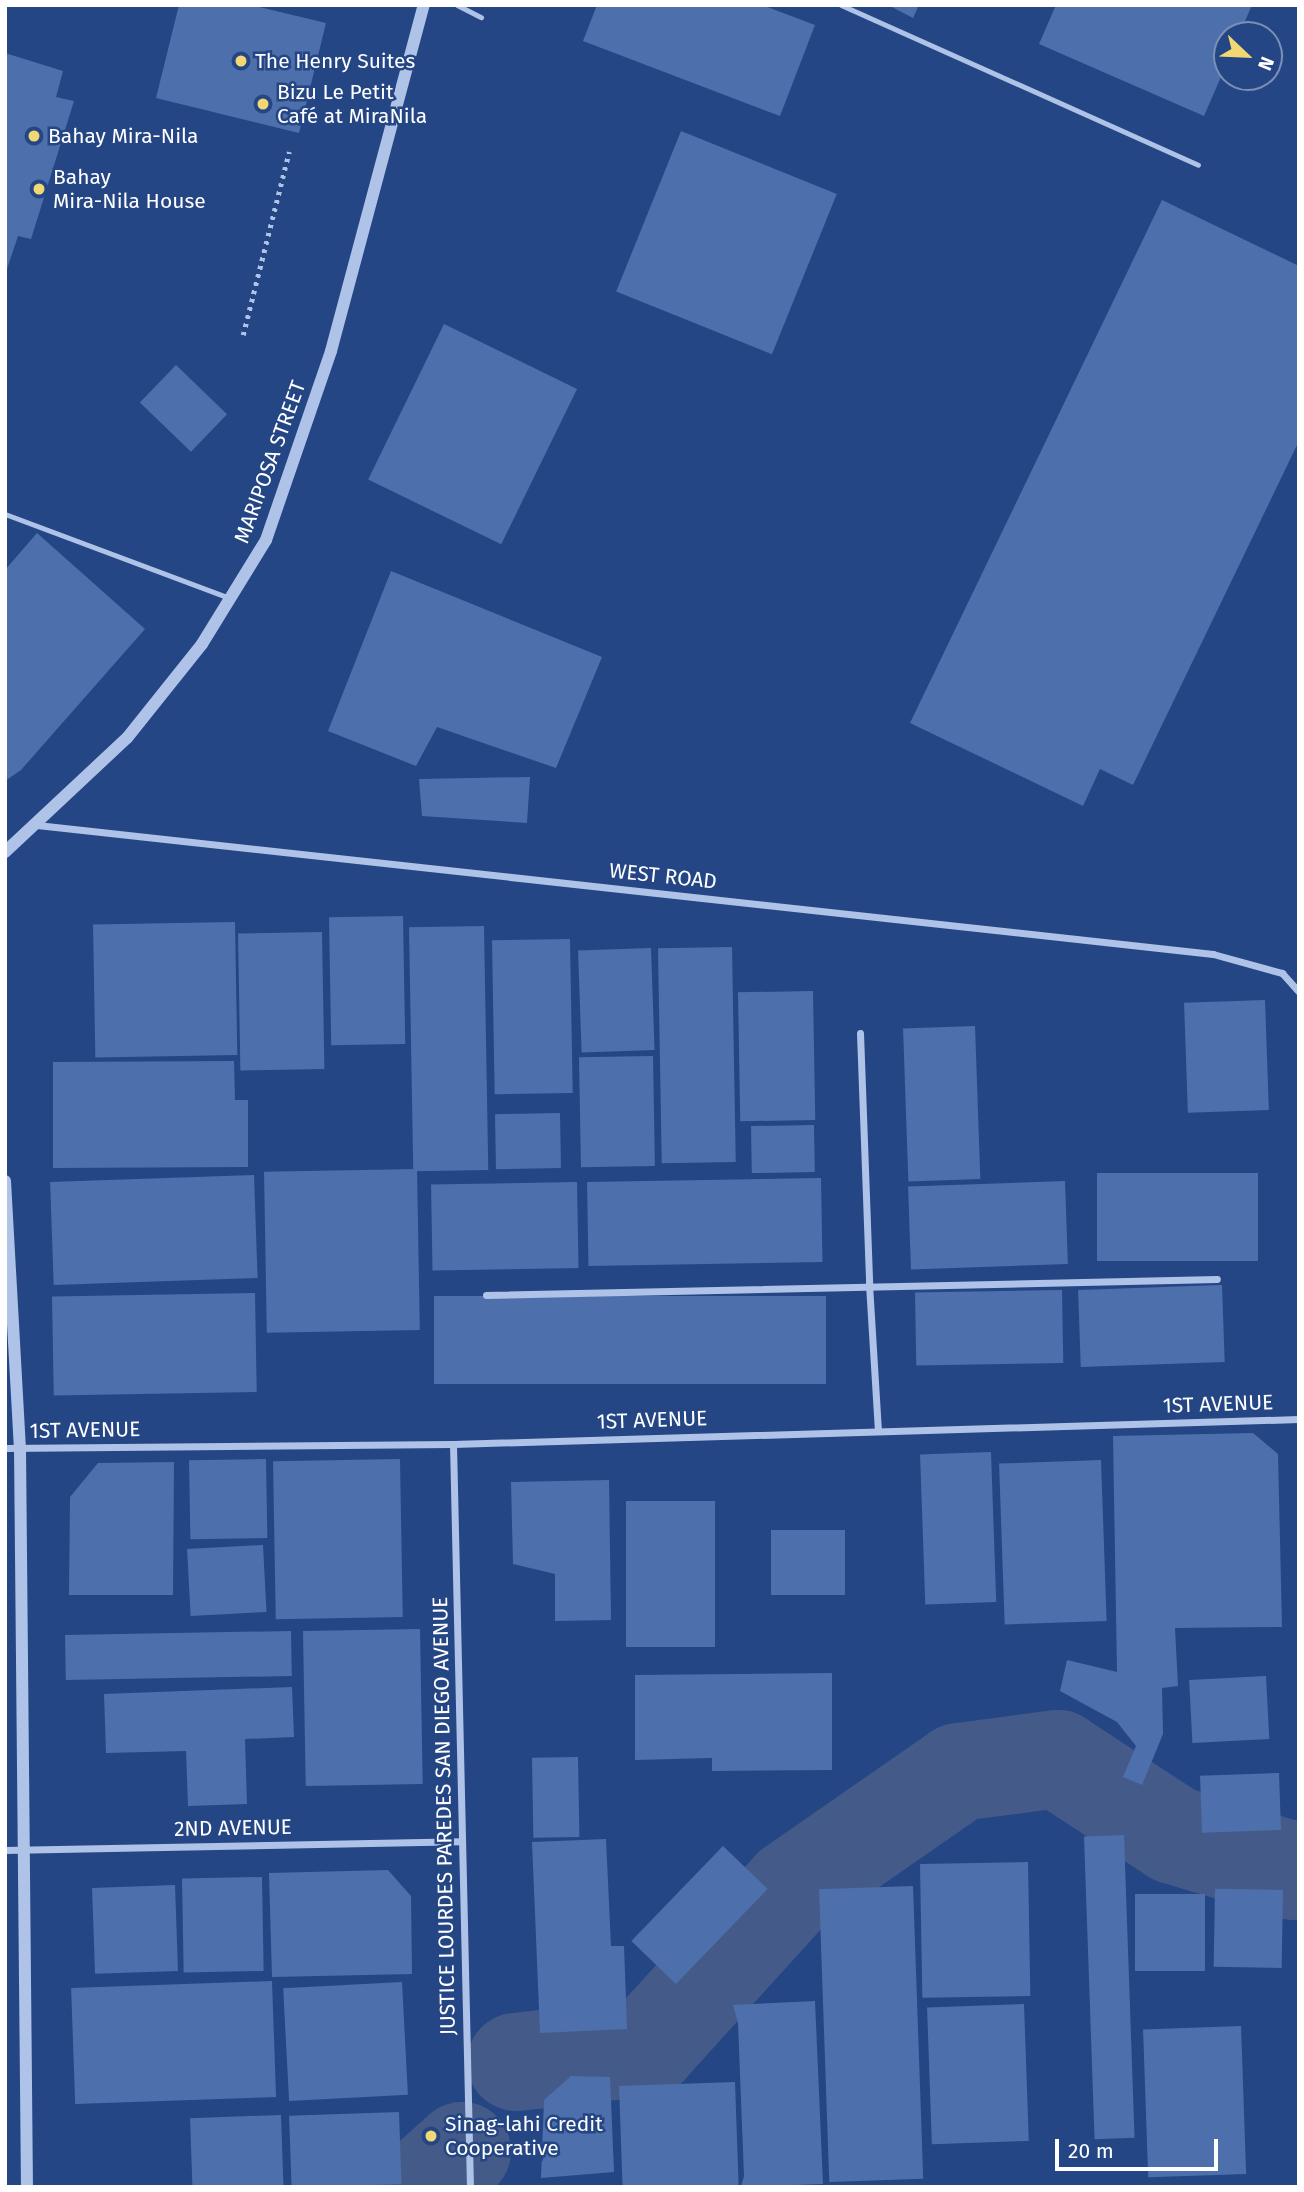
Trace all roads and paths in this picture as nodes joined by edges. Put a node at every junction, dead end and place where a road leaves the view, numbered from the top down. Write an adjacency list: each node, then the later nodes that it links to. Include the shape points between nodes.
1 (424, 5): 9 (street, MARIPOSA STREET, via 331,351 266,540)
2 (457, 5): 4 (lane)
3 (841, 5): 6 (lane)
4 (481, 17)
5 (289, 152): 7 (path)
6 (1198, 165)
7 (243, 335)
8 (5, 514): 9 (lane)
9 (230, 598): 10 (street, MARIPOSA STREET, via 202,644 127,738)
10 (37, 825): 11 (street, MARIPOSA STREET); 12 (street, WEST ROAD, via 1213,954 1282,973)
11 (5, 852)
12 (1299, 992)
13 (860, 1033): 16 (street)
14 (5, 1181): 22 (street)
15 (1217, 1279): 16 (street)
16 (869, 1284): 17 (street); 19 (street)
17 (486, 1295)
18 (1299, 1419): 19 (street, 1ST AVENUE)
19 (878, 1431): 20 (street, 1ST AVENUE)
20 (453, 1444): 22 (street, 1ST AVENUE); 23 (street, JUSTICE LOURDES PAREDES SAN DIEGO AVENUE)
21 (5, 1448): 22 (street, 1ST AVENUE)
22 (20, 1448): 25 (street)
23 (461, 1841): 25 (street, 2ND AVENUE); 27 (street, JUSTICE LOURDES PAREDES SAN DIEGO AVENUE)
24 (5, 1850): 25 (street, 2ND AVENUE)
25 (23, 1850): 26 (street)
26 (27, 2187)
27 (470, 2187)

